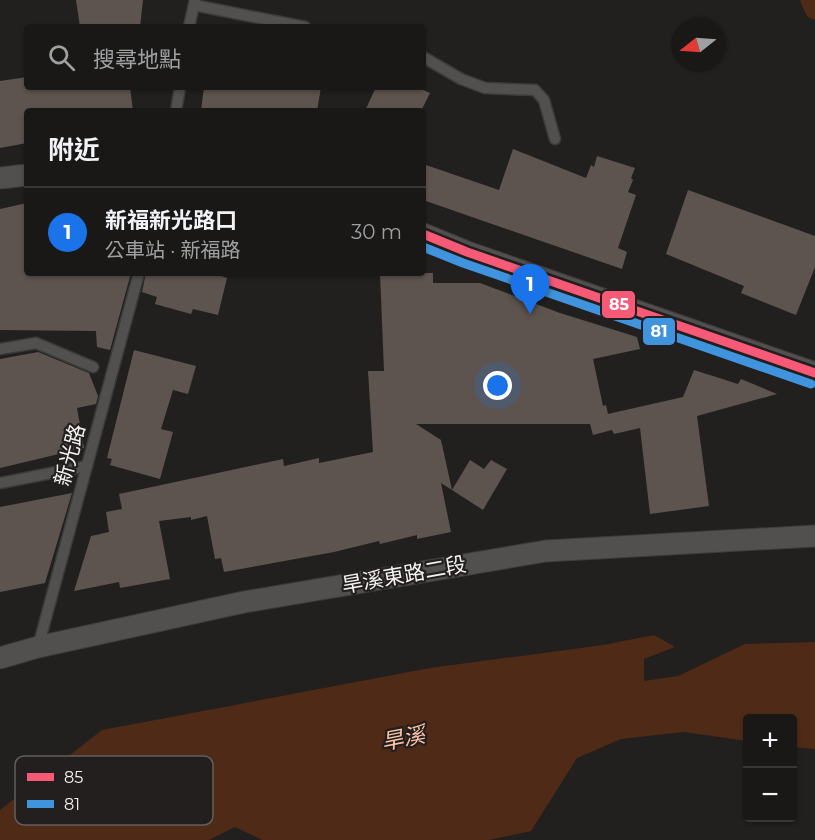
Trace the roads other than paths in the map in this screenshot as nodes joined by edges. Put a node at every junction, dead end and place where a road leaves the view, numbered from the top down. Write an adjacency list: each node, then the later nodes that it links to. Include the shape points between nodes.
1 (195, 2): 2 (lane); 3 (lane)
2 (190, 24)
3 (292, 24)
4 (426, 59): 7 (lane, via 484,88 535,90 544,100)
5 (180, 90): 6 (lane)
6 (176, 108)
7 (555, 139)
8 (24, 175): 9 (street)
9 (0, 178)
10 (426, 235): 14 (street)
11 (138, 276): 15 (lane, 新光路)
12 (0, 349): 13 (lane, via 36,342)
13 (93, 368)
14 (815, 373)
15 (87, 466): 16 (lane); 18 (lane, 新光路)
16 (0, 483)
17 (815, 536): 18 (street, 旱溪東路二段, via 546,551 244,602)
18 (38, 647): 19 (street, 旱溪東路二段)
19 (0, 658)

